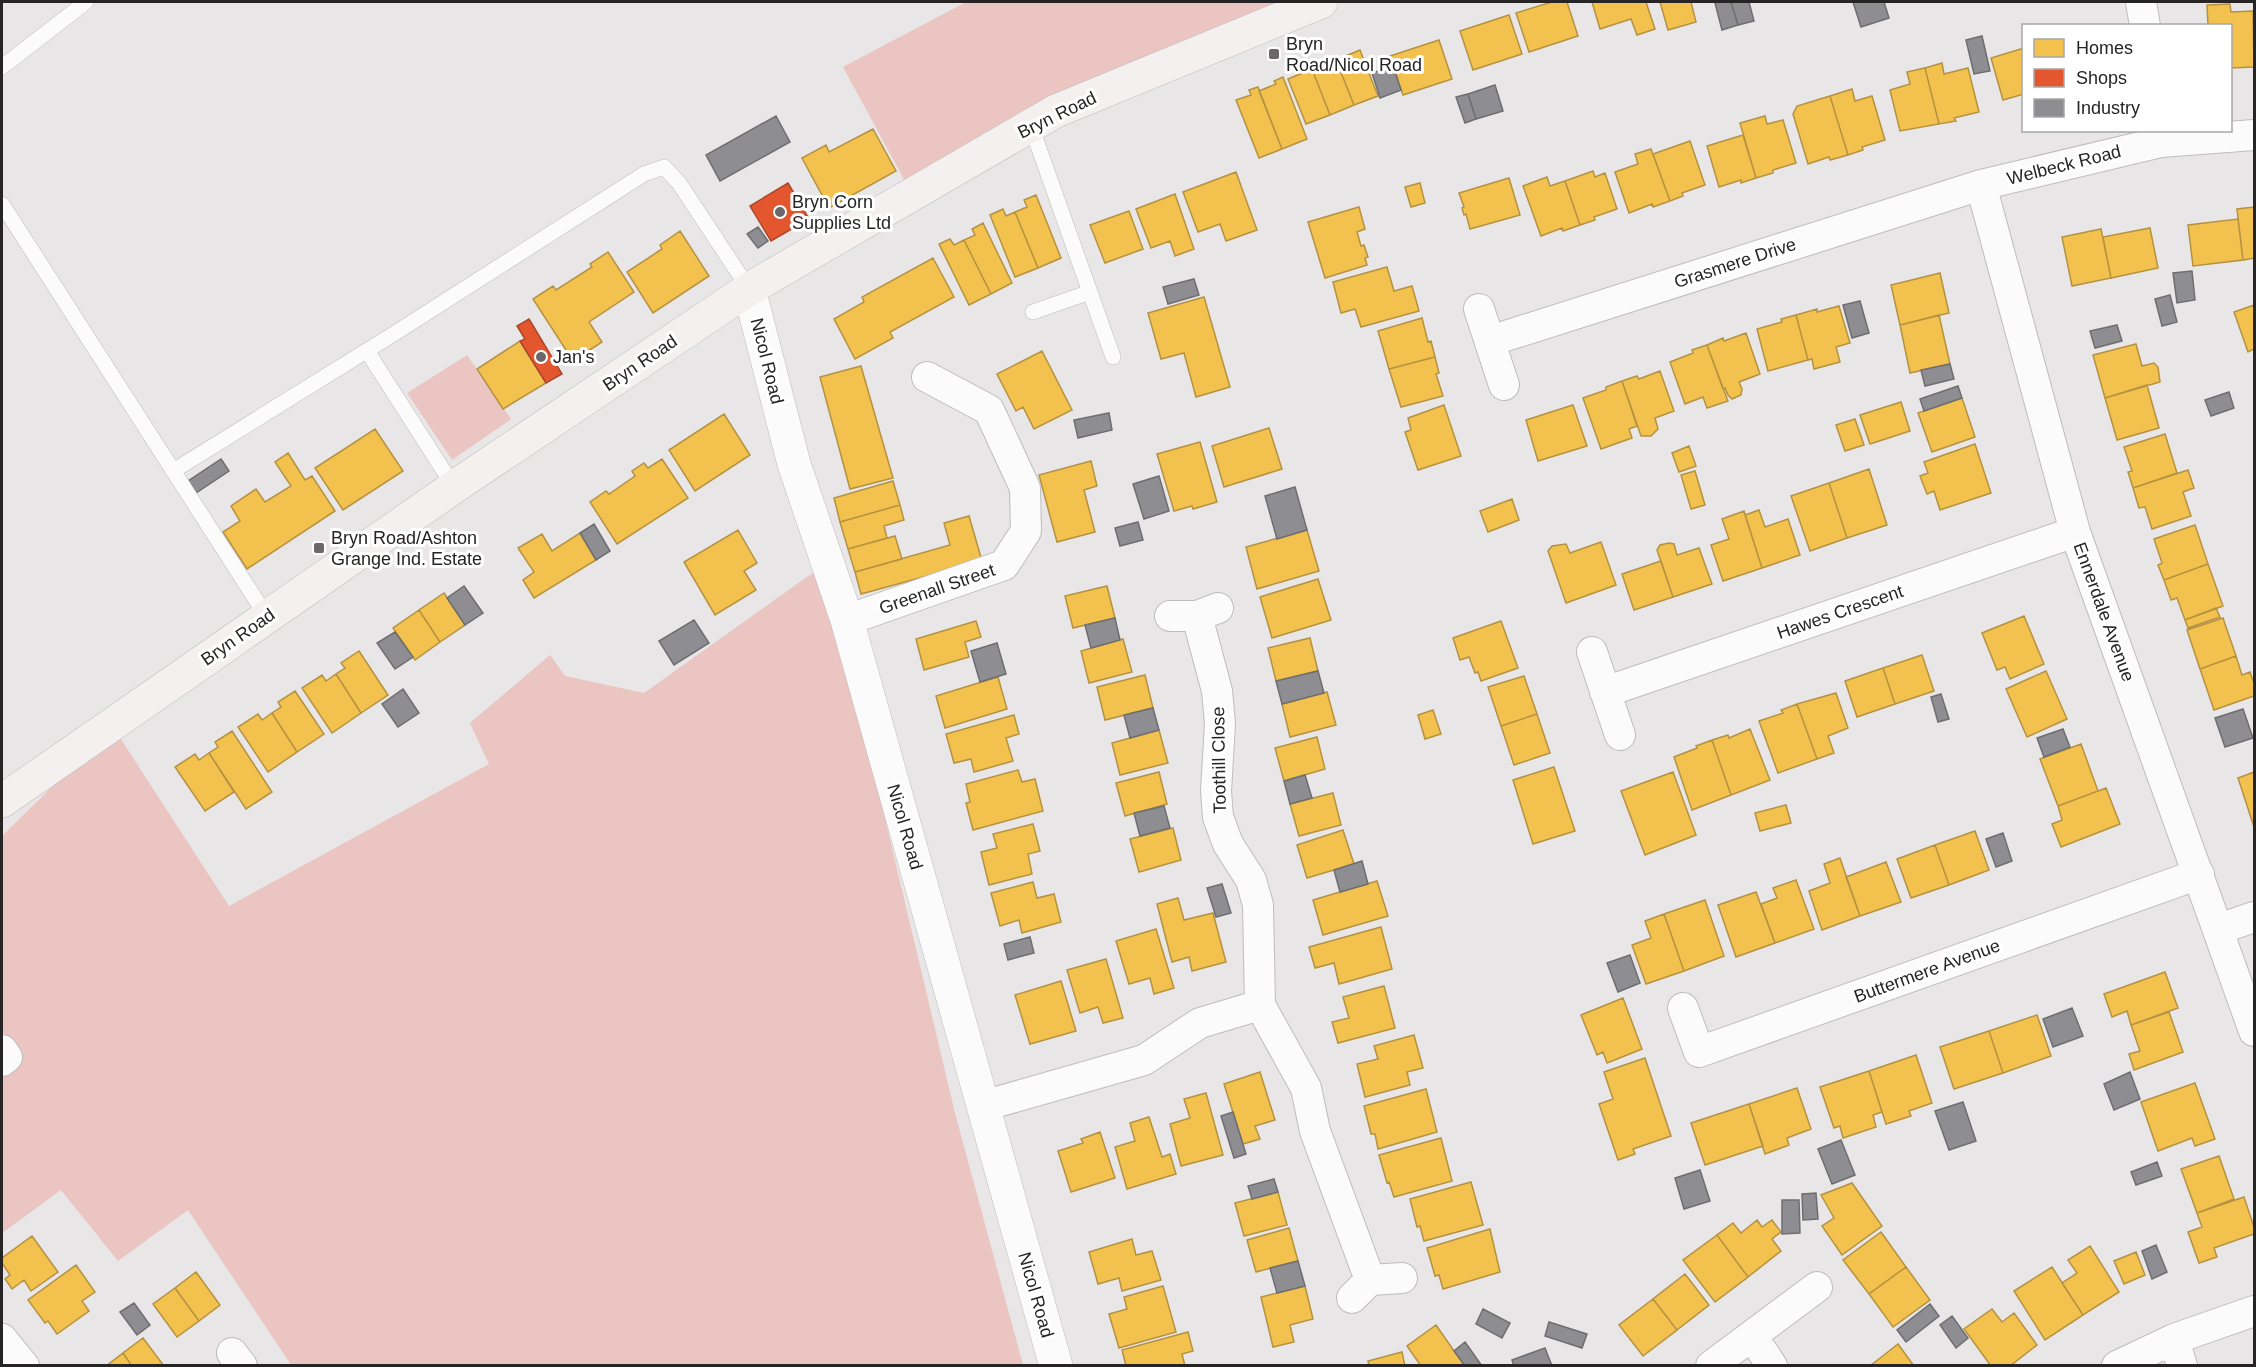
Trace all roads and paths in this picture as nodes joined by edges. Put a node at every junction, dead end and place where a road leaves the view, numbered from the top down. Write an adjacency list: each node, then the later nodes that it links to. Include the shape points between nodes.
1 (86, 2): 5 (lane)
2 (1321, 2): 6 (main road, Bryn Road, via 1056,111)
3 (2141, 2): 4 (street)
4 (2145, 24)
5 (2, 67)
6 (1031, 126): 11 (main road, Bryn Road); 12 (lane)
7 (2254, 135): 8 (street, Welbeck Road)
8 (2160, 136): 9 (street, Welbeck Road)
9 (1981, 185): 15 (street, Grasmere Drive); 22 (street, Ennerdale Avenue)
10 (2, 204): 20 (lane)
11 (749, 289): 16 (lane, via 679,183 664,167 644,174); 21 (main road, Bryn Road); 25 (street, Nicol Road, via 794,464)
12 (1089, 292): 14 (lane); 17 (lane)
13 (1479, 309): 15 (street)
14 (1033, 312)
15 (1490, 341): 19 (street)
16 (367, 351): 20 (lane); 21 (lane)
17 (1113, 357)
18 (927, 376): 25 (street, Greenall Street, via 989,410 1025,488 1026,531 1004,565)
19 (1504, 385)
20 (173, 471): 24 (lane)
21 (454, 487): 24 (main road, Bryn Road)
22 (2075, 532): 27 (street, Hawes Crescent); 30 (street, Ennerdale Avenue)
23 (1195, 613): 33 (street, Toothill Close, via 1217,691 1218,817 1228,844 1251,880 1258,905)
24 (267, 617): 29 (main road, Bryn Road)
25 (847, 620): 38 (street, Nicol Road)
26 (1592, 652): 27 (street)
27 (1605, 692): 28 (street)
28 (1620, 735)
29 (2, 801)
30 (2199, 874): 32 (street, Ennerdale Avenue); 34 (street, Buttermere Avenue, via 1698,1052)
31 (2254, 917): 32 (street)
32 (2219, 929): 35 (street, Ennerdale Avenue)
33 (1260, 1005): 38 (street, via 1200,1023 1144,1060); 39 (street, Toothill Close, via 1306,1088 1361,1289)
34 (1683, 1008)
35 (2254, 1031)
36 (2, 1050): 37 (street, via 7,1057)
37 (2, 1061)
38 (984, 1106): 46 (street, Nicol Road)
39 (1401, 1278)
40 (1817, 1287): 42 (street)
41 (2254, 1311): 44 (street)
42 (1752, 1336): 47 (street); 48 (street)
43 (2, 1339): 45 (street)
44 (2178, 1352): 49 (street)
45 (24, 1365)
46 (1056, 1365)
47 (1711, 1365)
48 (1772, 1365)
49 (2117, 1365)

